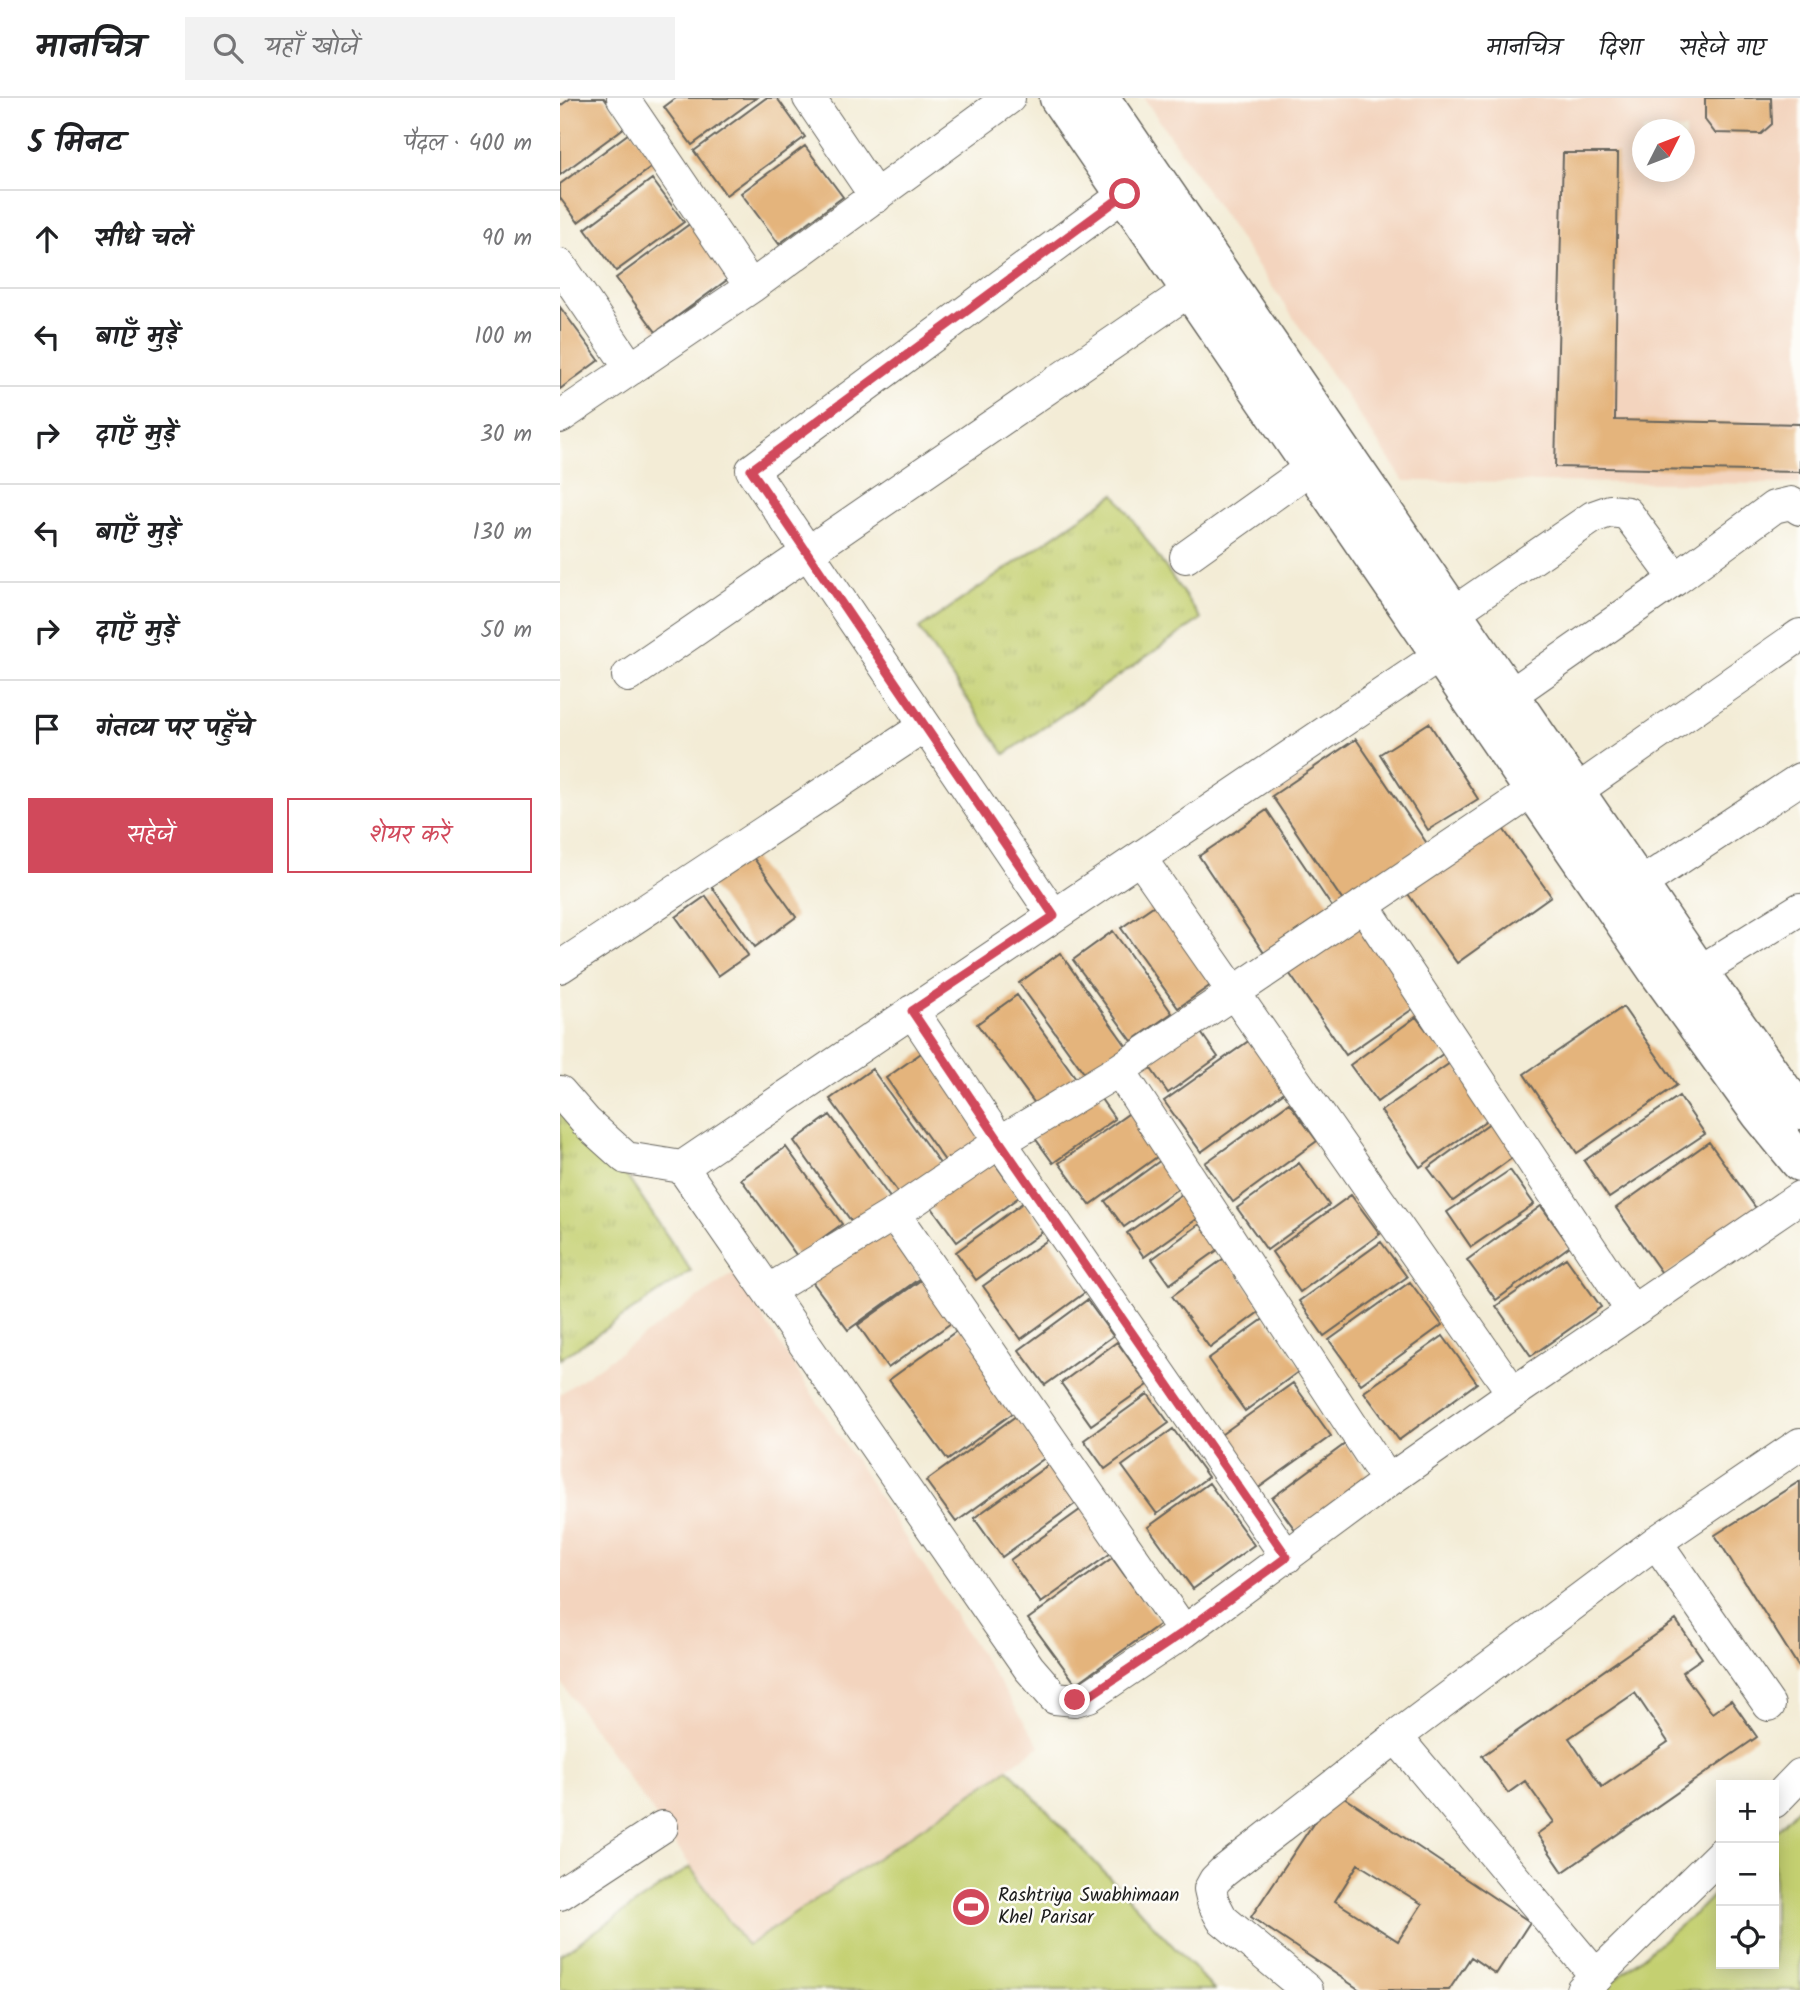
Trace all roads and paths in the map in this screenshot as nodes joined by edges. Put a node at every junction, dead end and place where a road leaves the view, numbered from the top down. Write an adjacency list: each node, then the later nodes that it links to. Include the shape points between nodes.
1 (623, 98): 9 (street)
2 (809, 98): 7 (street)
3 (1009, 98): 7 (street)
4 (1059, 98): 6 (street)
5 (1100, 98): 18 (street)
6 (1125, 194): 10 (street); 15 (street, via 751,470)
7 (876, 197): 9 (street)
8 (560, 265): 11 (street)
9 (751, 287): 11 (street)
10 (1190, 290): 13 (street); 15 (street)
11 (631, 369): 12 (street)
12 (560, 416)
13 (1312, 467): 16 (street); 18 (street)
14 (1800, 509): 17 (street, via 1791,503 1774,507)
15 (808, 552): 20 (street); 22 (street)
16 (1186, 557)
17 (1676, 579): 18 (street, via 1627,513 1611,511 1593,517); 21 (street)
18 (1454, 634): 21 (street); 24 (street); 26 (street)
19 (1800, 635): 25 (street)
20 (628, 676)
21 (1509, 696): 25 (street)
22 (925, 726): 30 (street); 31 (street)
23 (1800, 779): 27 (street)
24 (1534, 790): 28 (street); 39 (street, via 1737,1081)
25 (1575, 792): 27 (street)
26 (1140, 858): 30 (street); 33 (street)
27 (1639, 885): 32 (street)
28 (1363, 905): 33 (street); 44 (street)
29 (1800, 909): 32 (street)
30 (1054, 916): 34 (street)
31 (560, 967)
32 (1699, 972): 37 (street)
33 (1234, 993): 35 (street); 45 (street)
34 (912, 1011): 38 (street); 40 (street)
35 (1119, 1070): 38 (street); 47 (street)
36 (560, 1092): 40 (street, via 626,1158)
37 (1800, 1110)
38 (1000, 1142): 42 (street); 49 (street)
39 (1800, 1162)
40 (682, 1167): 43 (street)
41 (1800, 1197): 44 (street)
42 (894, 1214): 43 (street); 50 (street)
43 (768, 1291): 50 (street, via 1029,1668 1055,1698 1089,1696)
44 (1632, 1311): 45 (street)
45 (1513, 1393): 47 (street)
46 (1800, 1444): 48 (street)
47 (1388, 1481): 49 (street)
48 (1656, 1542): 51 (street); 52 (street)
49 (1287, 1557): 50 (street)
50 (1184, 1632)
51 (1769, 1705)
52 (1396, 1737): 58 (street); 59 (street, via 1223,1872 1210,1889 1222,1919)
53 (1800, 1776): 54 (street)
54 (1779, 1796)
55 (662, 1827): 57 (street)
56 (1716, 1859): 58 (street)
57 (560, 1894)
58 (1590, 1983)
59 (1307, 1990)

